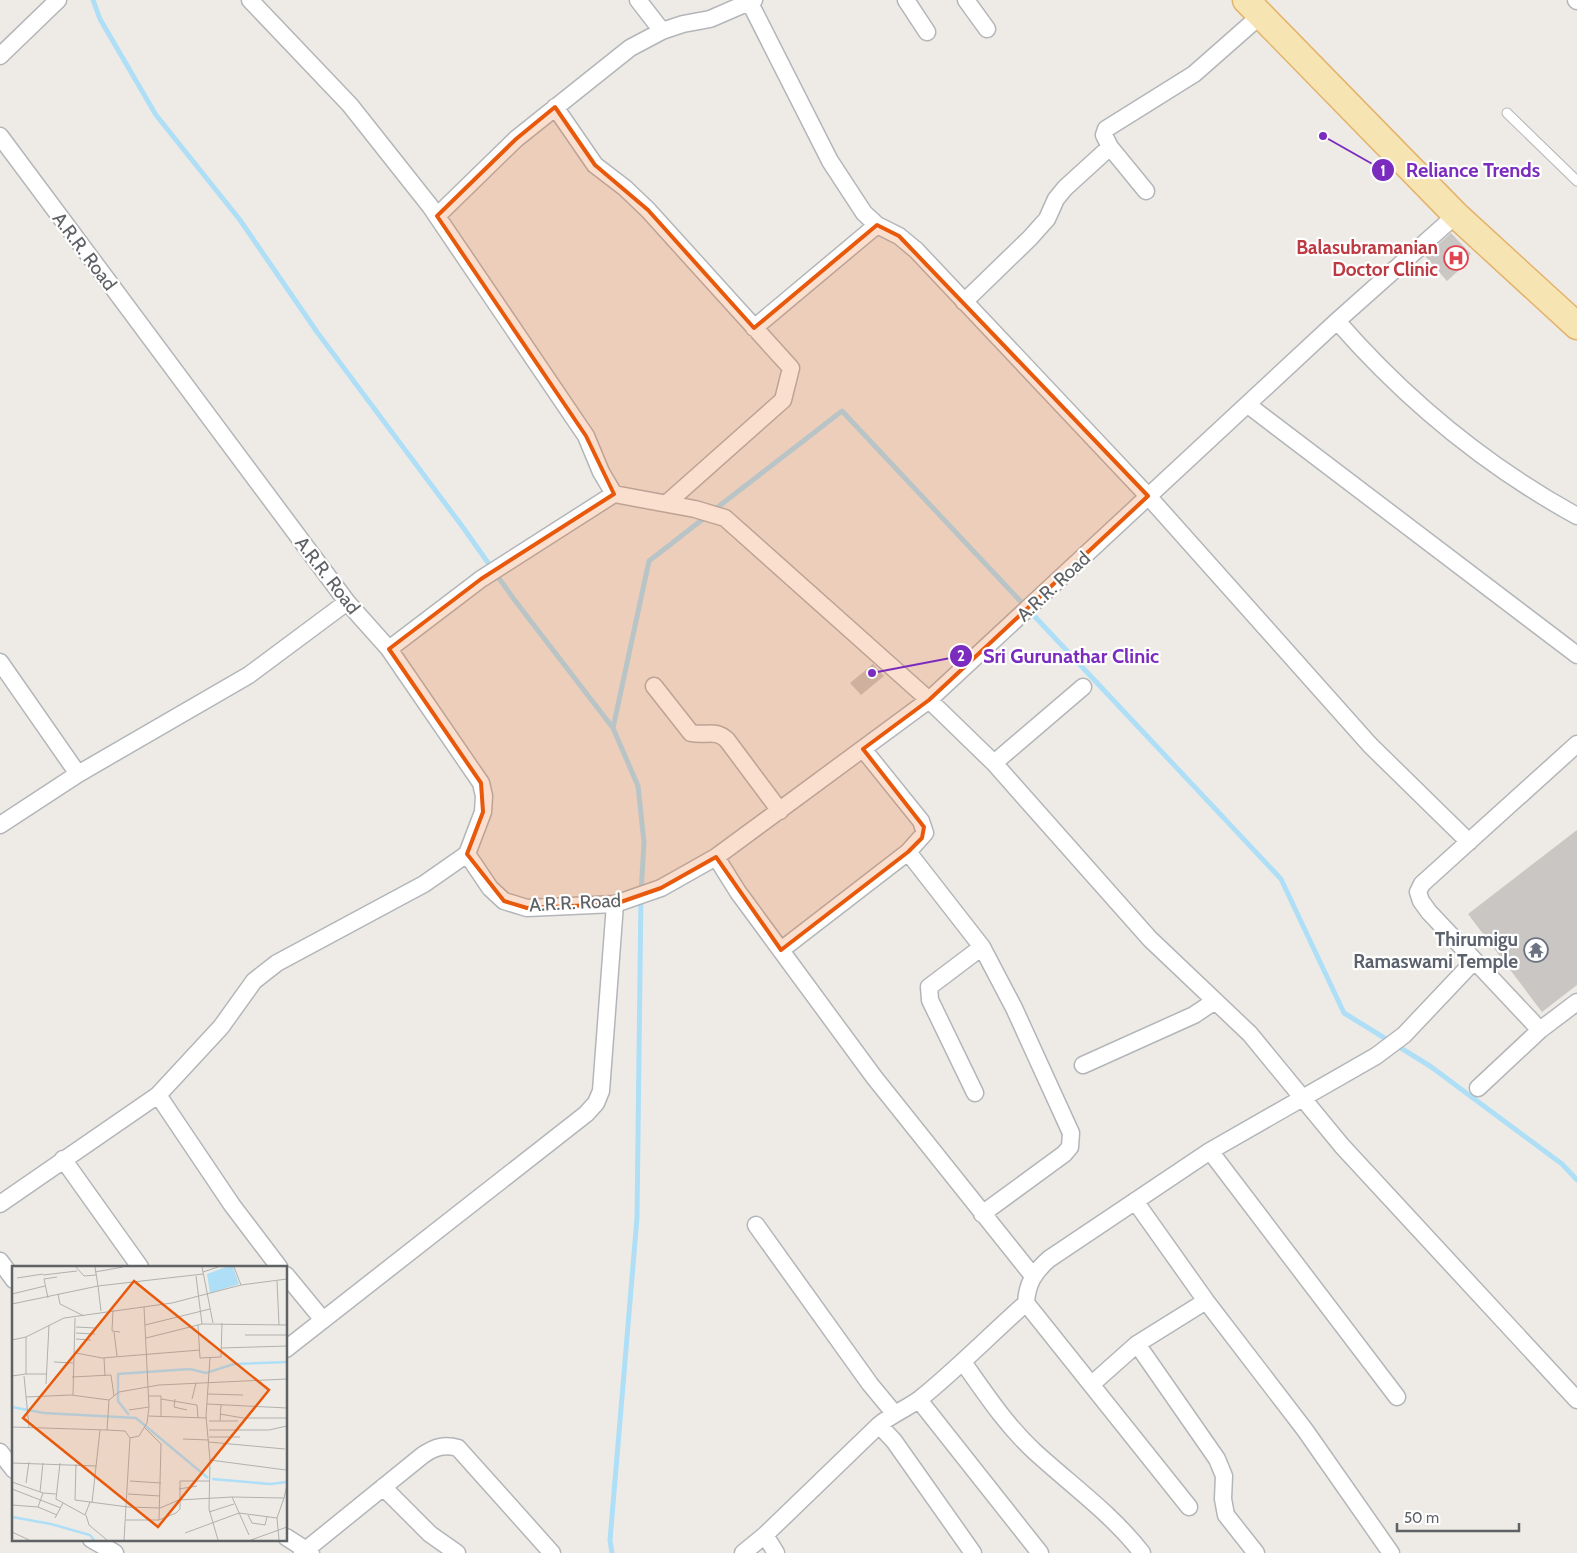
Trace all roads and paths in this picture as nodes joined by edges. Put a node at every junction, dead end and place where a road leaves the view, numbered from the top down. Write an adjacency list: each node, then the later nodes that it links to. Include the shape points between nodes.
1 (58, 0): 11 (street)
2 (250, 0): 19 (street, via 350,105)
3 (638, 0): 9 (street)
4 (906, 0): 10 (street)
5 (966, 0): 8 (street)
6 (752, 1): 9 (street, via 710,19); 20 (street, via 830,161 864,213)
7 (1254, 7): 15 (street, via 1194,74 1112,124 1104,135); 18 (main road)
8 (987, 29)
9 (662, 32): 12 (street, via 630,48)
10 (927, 32)
11 (0, 56)
12 (555, 107): 19 (street, via 516,139); 24 (street, via 595,165 648,210)
13 (1507, 113): 16 (lane)
14 (0, 136): 30 (street, A.R.R. Road)
15 (1110, 147): 17 (street); 21 (street, via 1065,188 1047,219)
16 (1577, 181)
17 (1146, 191)
18 (1456, 215): 22 (street, A.R.R. Road); 23 (main road)
19 (437, 216): 26 (street, via 586,436)
20 (877, 225): 21 (street, via 899,236 916,250); 24 (street)
21 (964, 302): 27 (street)
22 (1337, 321): 25 (street, A.R.R. Road); 29 (street, via 1374,363 1475,451 1530,490)
23 (1577, 326)
24 (754, 328): 28 (street, via 791,368 783,400)
25 (1248, 405): 27 (street, A.R.R. Road); 32 (street)
26 (614, 494): 28 (street); 31 (street, via 481,579)
27 (1148, 496): 36 (street, A.R.R. Road); 43 (street, via 1370,745)
28 (666, 503): 36 (street, via 725,518)
29 (1577, 516)
30 (347, 602): 31 (street, A.R.R. Road); 40 (street, via 249,675)
31 (389, 649): 45 (street, A.R.R. Road, via 481,783 483,812)
32 (1577, 655)
33 (0, 662): 40 (street)
34 (654, 686): 41 (street, via 691,734 703,736 714,732 727,740)
35 (1083, 687): 39 (street)
36 (929, 700): 38 (street, A.R.R. Road); 39 (street)
37 (1577, 744): 43 (street)
38 (863, 750): 41 (street, A.R.R. Road); 44 (street, via 924,827 922,838)
39 (994, 763): 51 (street, via 1150,939)
40 (78, 774): 42 (street)
41 (780, 811): 46 (street, A.R.R. Road)
42 (0, 825)
43 (1469, 842): 50 (street, via 1422,884 1418,892 1425,906)
44 (908, 852): 48 (street); 49 (street)
45 (467, 854): 47 (street, A.R.R. Road, via 490,888 504,901 527,908); 57 (street, via 424,884 277,963 254,981 221,1028)
46 (716, 857): 47 (street, A.R.R. Road, via 661,888); 49 (street)
47 (621, 902): 73 (street, via 601,1091 596,1104)
48 (982, 947): 56 (street, via 929,987 930,1000); 63 (street, via 1014,1008 1072,1140 1064,1154)
49 (781, 950): 63 (street, via 874,1077)
50 (1474, 961): 53 (street); 58 (street, via 1404,1035 1376,1056)
51 (1215, 1001): 54 (street, via 1194,1016); 58 (street, via 1250,1034)
52 (1577, 1002): 53 (street)
53 (1540, 1030): 55 (street)
54 (1083, 1065)
55 (1478, 1088)
56 (975, 1093)
57 (158, 1095): 60 (street); 67 (street, via 232,1205)
58 (1302, 1097): 59 (street); 80 (street, via 1431,1244)
59 (1210, 1152): 61 (street); 78 (street)
60 (63, 1159): 62 (street); 66 (street)
61 (1136, 1201): 68 (street, via 1049,1260); 71 (street)
62 (0, 1204)
63 (982, 1214): 68 (street)
64 (756, 1225): 81 (street)
65 (0, 1261): 69 (street)
66 (139, 1266)
67 (278, 1266)
68 (1033, 1276): 72 (street, via 1027,1289)
69 (12, 1277)
70 (288, 1277): 73 (street)
71 (1206, 1301): 74 (street); 100 (street, via 1300,1423)
72 (1026, 1303): 76 (street); 77 (street)
73 (323, 1320): 75 (street)
74 (1137, 1344): 77 (street); 99 (street, via 1217,1459 1224,1476 1226,1515)
75 (288, 1347)
76 (963, 1362): 79 (street); 98 (street, via 1000,1414 1034,1451 1104,1513)
77 (1092, 1384): 86 (street)
78 (1397, 1397)
79 (918, 1400): 81 (street); 97 (street)
80 (1577, 1400)
81 (894, 1413): 82 (street)
82 (879, 1424): 87 (street); 96 (street)
83 (0, 1452): 84 (street)
84 (12, 1467)
85 (383, 1487): 90 (street); 92 (street, via 430,1534); 93 (street, via 434,1448 447,1444 458,1448)
86 (1189, 1507)
87 (764, 1535): 94 (street); 95 (street)
88 (288, 1539): 90 (street)
89 (93, 1540): 91 (street)
90 (307, 1552)
91 (115, 1553)
92 (456, 1553)
93 (552, 1553)
94 (743, 1553)
95 (776, 1553)
96 (973, 1553)
97 (1040, 1553)
98 (1142, 1553)
99 (1256, 1553)
100 (1391, 1553)

